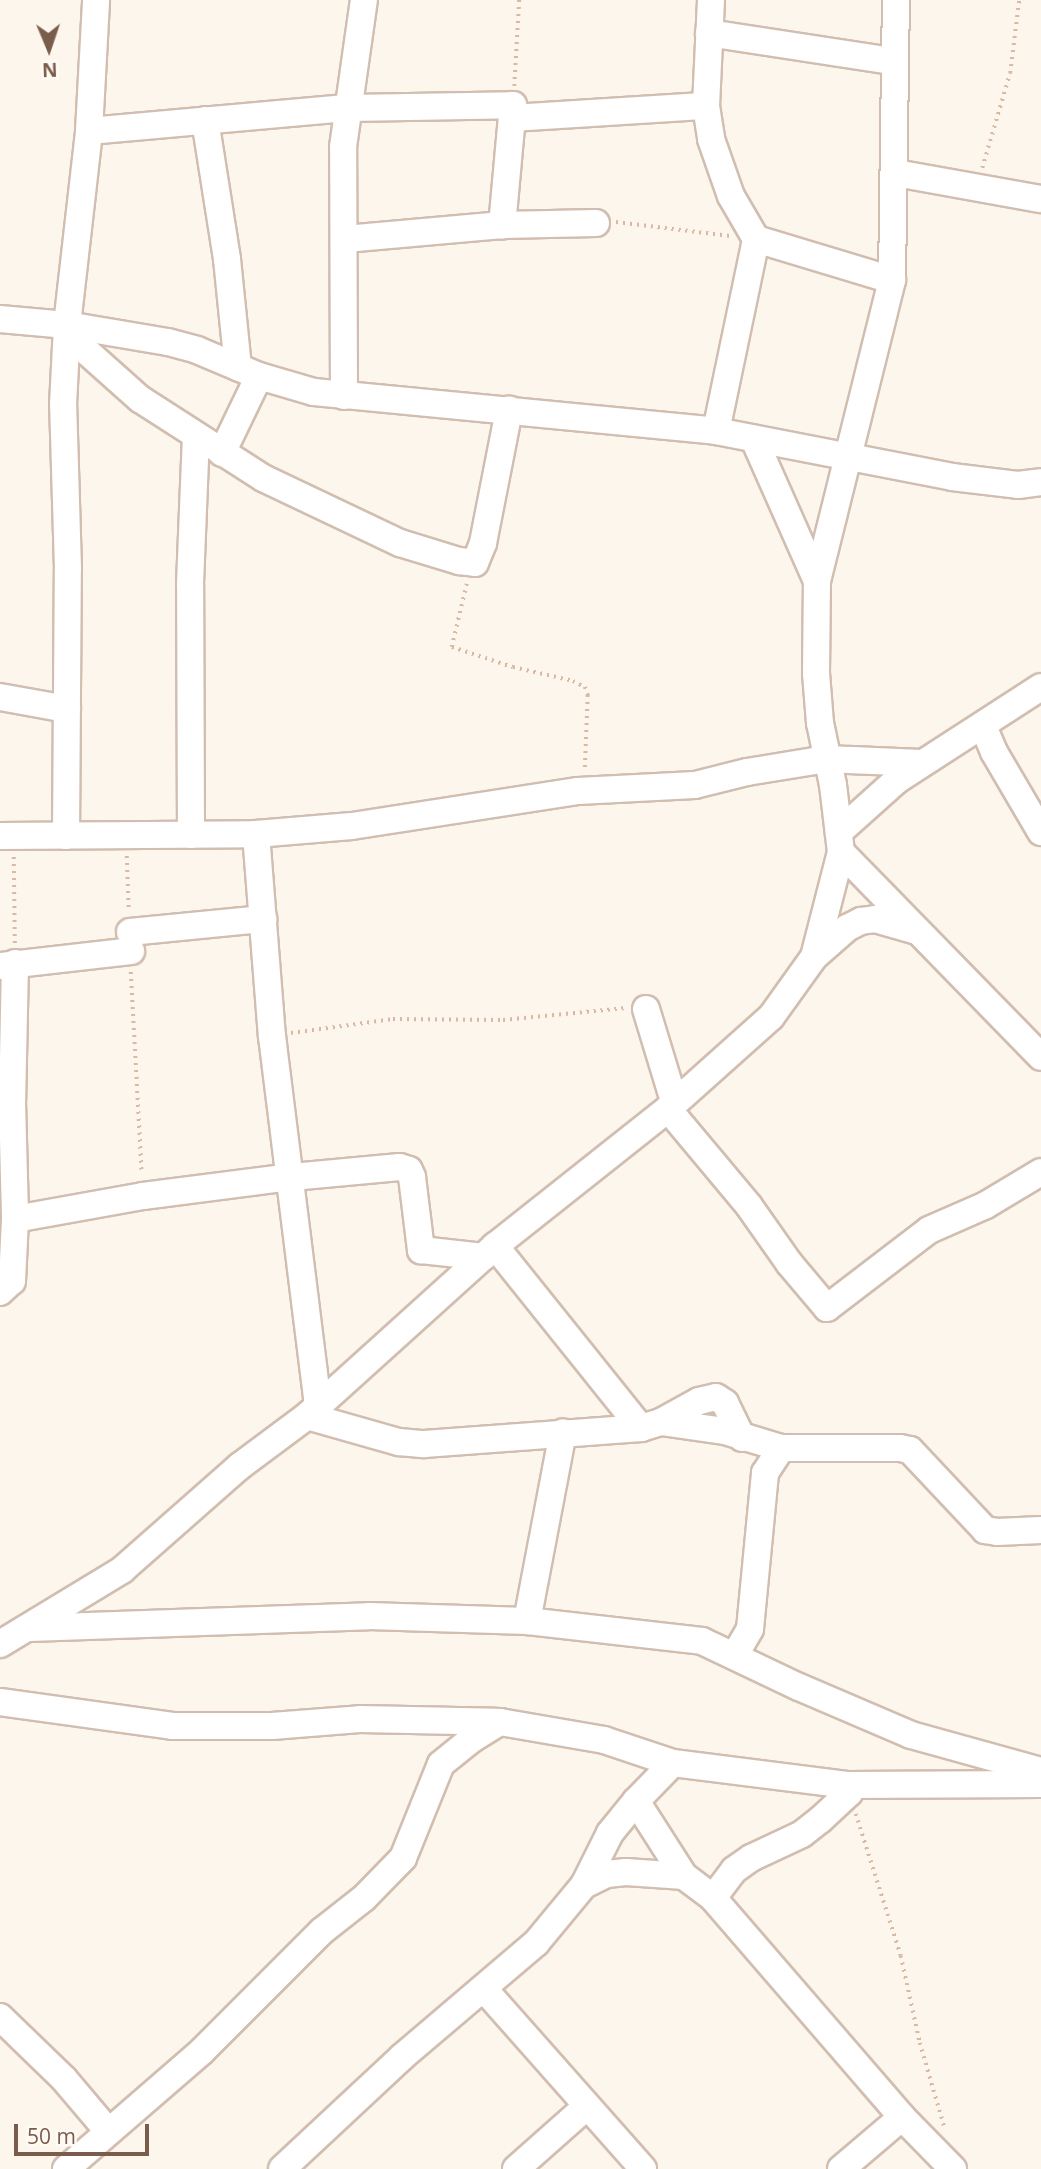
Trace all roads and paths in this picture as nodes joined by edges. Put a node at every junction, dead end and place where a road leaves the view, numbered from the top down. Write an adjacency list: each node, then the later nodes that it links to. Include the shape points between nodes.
1 (96, 0): 13 (street)
2 (364, 0): 10 (street)
3 (519, 0): 11 (path)
4 (711, 0): 7 (street)
5 (896, 0): 8 (street)
6 (1019, 0): 15 (path, via 1010,74)
7 (709, 33): 8 (street); 9 (street)
8 (893, 61): 14 (street)
9 (706, 106): 11 (street); 20 (street, via 717,161)
10 (349, 108): 11 (street); 12 (street); 19 (street, via 343,147)
11 (513, 112): 18 (street)
12 (205, 120): 13 (street); 24 (street)
13 (89, 131): 23 (street)
14 (895, 173): 15 (street); 21 (street)
15 (976, 186): 16 (street)
16 (1041, 199)
17 (596, 223): 18 (street); 20 (path)
18 (502, 225): 19 (street)
19 (345, 239): 25 (street)
20 (756, 239): 21 (street); 27 (street)
21 (892, 280): 31 (street)
22 (0, 319): 23 (street)
23 (67, 330): 24 (street, via 168,342); 28 (street, via 122,385); 37 (street, via 63,405)
24 (248, 372): 25 (street, via 292,387); 30 (street)
25 (344, 396): 26 (street)
26 (509, 410): 27 (street); 33 (street)
27 (716, 431): 29 (street)
28 (195, 437): 30 (street); 44 (street, via 190,584)
29 (754, 439): 31 (street); 34 (street)
30 (222, 453): 33 (street, via 263,478 400,543)
31 (846, 456): 32 (street, via 989,483); 34 (street)
32 (1041, 482)
33 (475, 563): 41 (path, via 452,647 585,687)
34 (817, 581): 39 (street, via 816,673)
35 (1041, 687): 38 (street)
36 (0, 696): 37 (street)
37 (66, 709): 46 (street)
38 (983, 726): 40 (street); 42 (street)
39 (826, 759): 40 (street); 41 (street, via 695,786); 48 (street)
40 (922, 763): 48 (street, via 877,796)
41 (583, 791): 43 (street, via 352,826)
42 (1041, 832)
43 (256, 834): 44 (street); 49 (street)
44 (191, 835): 47 (street)
45 (7, 836): 46 (street); 53 (path)
46 (66, 836): 47 (street)
47 (127, 836): 51 (path)
48 (840, 842): 50 (street); 52 (street)
49 (264, 919): 51 (street); 55 (street)
50 (917, 931): 52 (street, via 876,919 861,921); 57 (street)
51 (130, 942): 53 (street); 61 (path)
52 (814, 957): 58 (street, via 771,1017)
53 (8, 965): 56 (street)
54 (646, 1009): 55 (path, via 503,1020 393,1019); 58 (street)
55 (272, 1035): 60 (street)
56 (7, 1042): 62 (street)
57 (1041, 1057)
58 (671, 1105): 59 (street, via 827,1308 929,1230 986,1205); 63 (street)
59 (1041, 1172)
60 (292, 1177): 61 (street); 63 (street, via 400,1167 409,1170 421,1250); 65 (street)
61 (144, 1196): 62 (street)
62 (15, 1219): 64 (street, via 12,1281)
63 (489, 1251): 65 (street); 66 (street)
64 (0, 1292)
65 (312, 1411): 67 (street, via 410,1444); 71 (street, via 240,1466 122,1570)
66 (651, 1425): 67 (street); 68 (street, via 716,1397 725,1403 742,1438)
67 (563, 1432): 70 (street)
68 (781, 1448): 69 (street, via 910,1450 985,1530); 73 (street, via 765,1473 750,1629)
69 (1041, 1531)
70 (527, 1621): 71 (street, via 369,1616); 73 (street, via 702,1641)
71 (12, 1629): 72 (street)
72 (0, 1644)
73 (735, 1655): 77 (street, via 911,1735)
74 (0, 1702): 75 (street, via 172,1726 250,1727 347,1719)
75 (500, 1722): 76 (street, via 604,1740); 88 (street, via 441,1764 403,1858 202,2051)
76 (673, 1763): 79 (street); 80 (street)
77 (1041, 1771)
78 (1041, 1784): 79 (street)
79 (848, 1789): 83 (street, via 802,1834 734,1870); 89 (path, via 901,1956)
80 (636, 1801): 81 (street); 82 (street, via 610,1833)
81 (684, 1876): 82 (street, via 626,1871); 83 (street)
82 (583, 1885): 84 (street, via 536,1943)
83 (713, 1898): 87 (street)
84 (484, 1989): 86 (street); 92 (street, via 402,2057)
85 (0, 2017): 88 (street)
86 (587, 2106): 93 (street); 94 (street)
87 (902, 2117): 95 (street); 96 (street)
88 (108, 2130): 90 (street)
89 (946, 2134)
90 (91, 2160): 91 (street)
91 (66, 2169)
92 (282, 2169)
93 (516, 2169)
94 (643, 2169)
95 (841, 2169)
96 (953, 2169)

